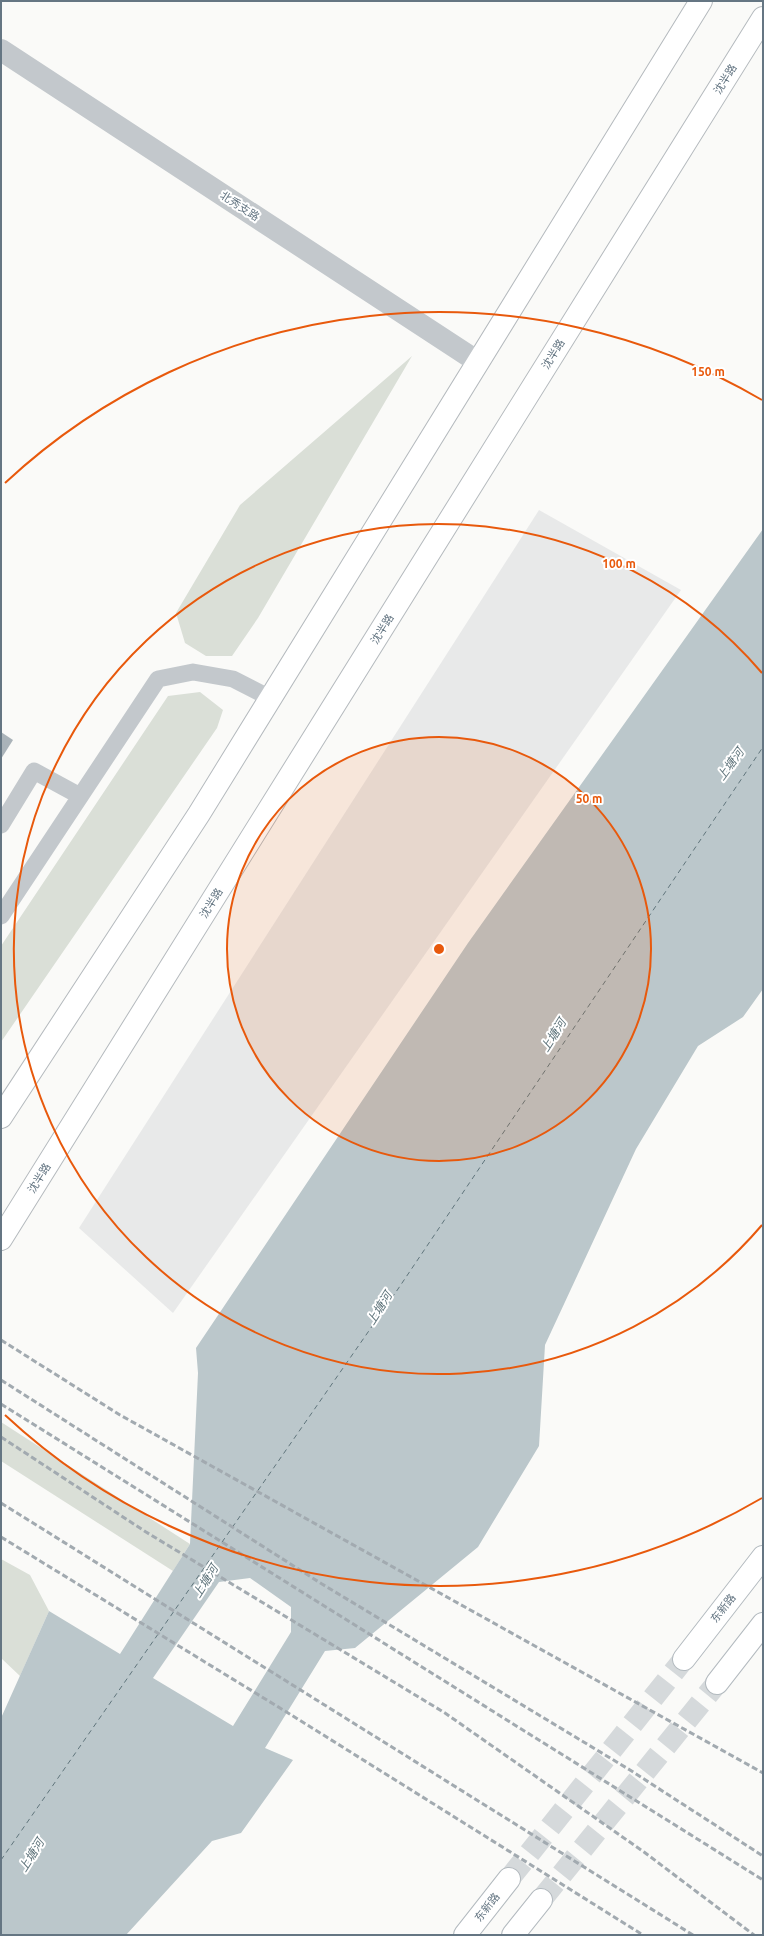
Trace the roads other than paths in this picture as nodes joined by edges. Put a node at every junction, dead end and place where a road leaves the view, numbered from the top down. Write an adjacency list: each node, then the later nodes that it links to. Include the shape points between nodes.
1 (701, 1): 4 (main road)
2 (763, 18): 10 (main road, 沈半路)
3 (1, 50): 4 (street, 北秀支路)
4 (478, 362): 5 (main road)
5 (270, 698): 6 (lane, via 233,679 193,672 158,679); 9 (main road, via 200,814)
6 (80, 796): 7 (lane, via 34,771); 8 (lane)
7 (1, 825)
8 (1, 916)
9 (1, 1117)
10 (1, 1239)
11 (763, 1557): 13 (main road, 东新路)
12 (763, 1624): 14 (main road)
13 (684, 1659)
14 (717, 1683)
15 (509, 1878): 17 (main road, 东新路)
16 (541, 1900): 18 (main road)
17 (465, 1935)
18 (513, 1935)

